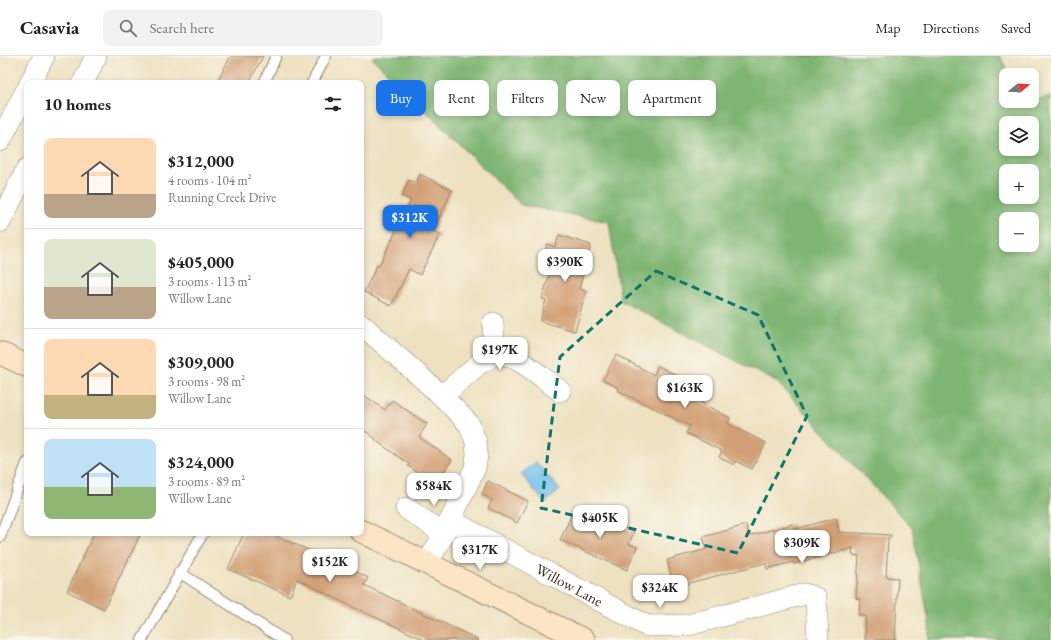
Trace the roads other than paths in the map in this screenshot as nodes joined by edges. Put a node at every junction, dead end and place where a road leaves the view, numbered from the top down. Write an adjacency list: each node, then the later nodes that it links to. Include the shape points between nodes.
1 (44, 56): 5 (street)
2 (96, 56): 6 (street)
3 (276, 56): 7 (lane)
4 (326, 56): 8 (lane)
5 (32, 80)
6 (84, 80)
7 (265, 80)
8 (314, 80)
9 (24, 95): 10 (street)
10 (0, 142)
11 (24, 175): 12 (street)
12 (0, 222)
13 (493, 323): 16 (street, via 494,342)
14 (364, 327): 19 (street)
15 (0, 353): 17 (street)
16 (498, 353): 18 (street, via 509,355); 19 (street, via 480,363)
17 (24, 365)
18 (560, 391)
19 (442, 396): 22 (street, via 469,424 476,442 477,455 475,468)
20 (24, 471): 25 (lane)
21 (406, 508): 22 (street)
22 (447, 527): 26 (street); 31 (street, Willow Lane, via 647,626 688,625 805,594 816,598)
23 (364, 532): 26 (street)
24 (201, 536): 27 (lane)
25 (0, 537)
26 (427, 564): 30 (street, via 558,631)
27 (180, 572): 28 (lane); 29 (lane)
28 (142, 640)
29 (284, 640)
30 (584, 640)
31 (818, 640)

